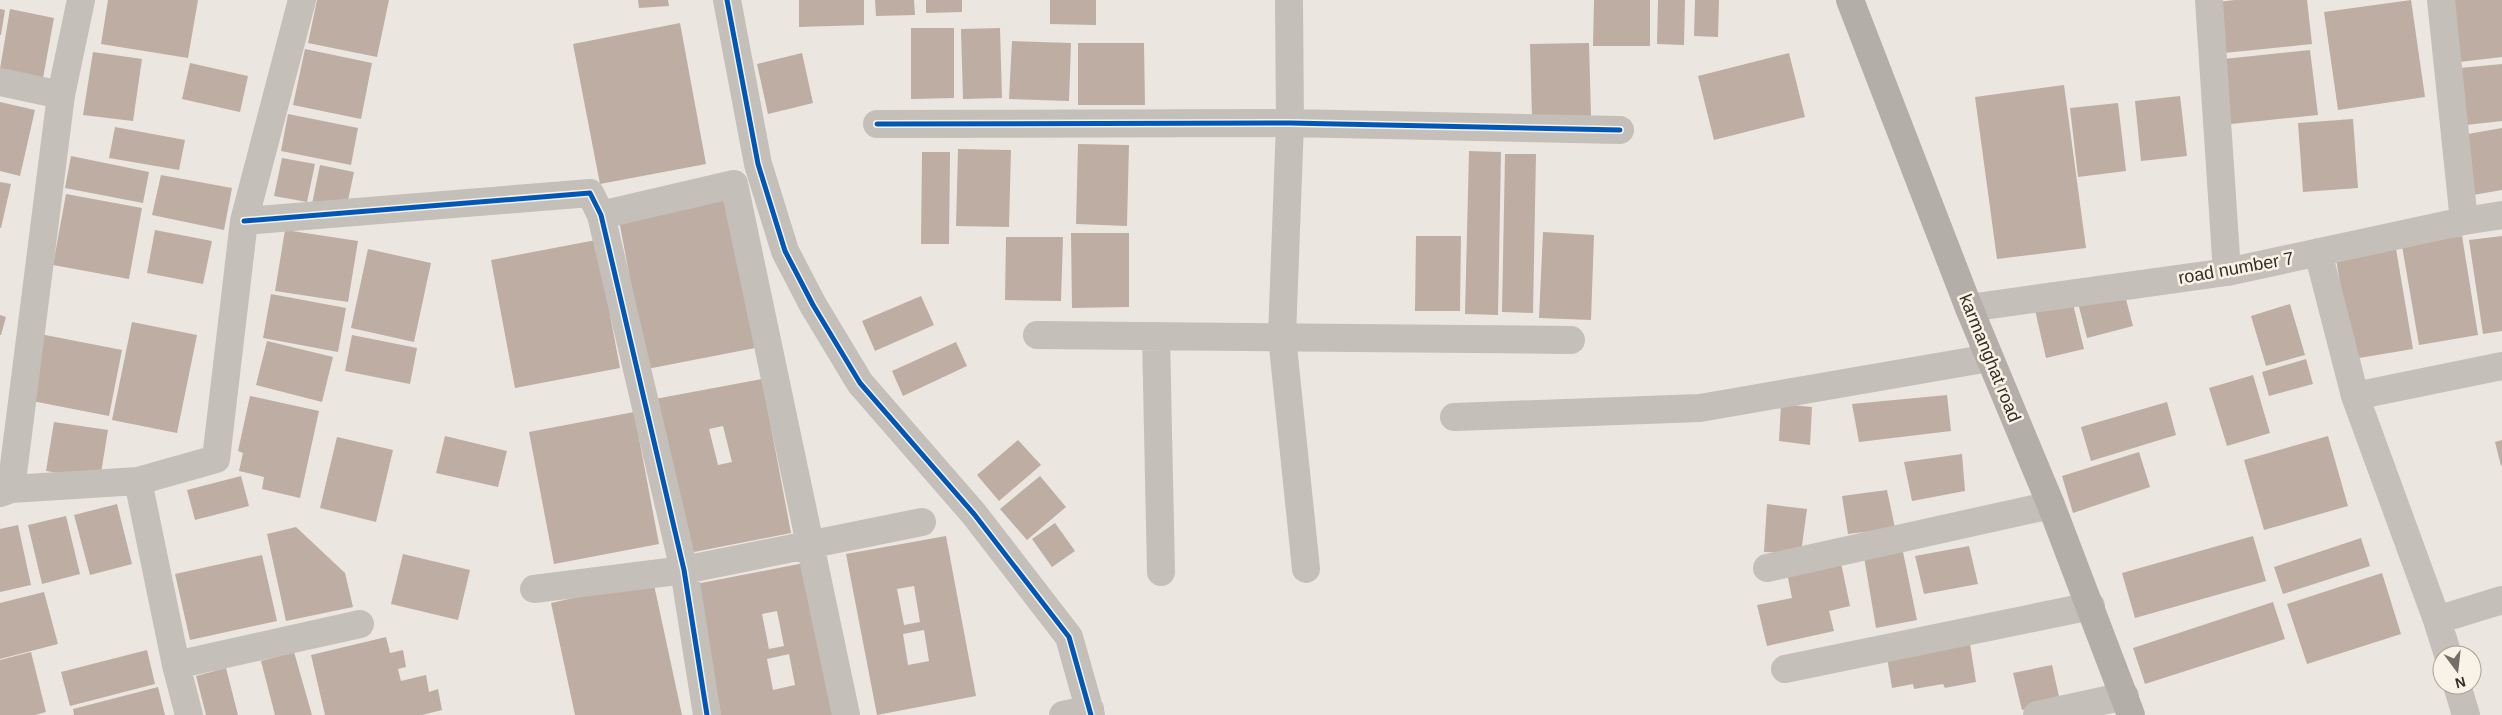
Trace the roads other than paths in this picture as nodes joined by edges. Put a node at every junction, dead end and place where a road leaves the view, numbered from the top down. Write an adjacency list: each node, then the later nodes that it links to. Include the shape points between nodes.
1 (81, 0): 9 (street)
2 (302, 0): 15 (street)
3 (727, 0): 47 (street, via 758,164 789,259 860,383 974,514 1069,637)
4 (1289, 0): 10 (street)
5 (1850, 0): 19 (main road, karmanghat road)
6 (2209, 0): 18 (street)
7 (2441, 0): 16 (street)
8 (0, 82): 9 (street)
9 (61, 95): 29 (street)
10 (1290, 123): 11 (street); 12 (street); 22 (street)
11 (877, 124)
12 (1620, 130)
13 (601, 215): 15 (street, via 590,193); 32 (street, via 734,184); 35 (street)
14 (2502, 215): 16 (street, road number 7)
15 (244, 221): 28 (street, via 216,459)
16 (2464, 221): 17 (street, road number 7)
17 (2318, 252): 18 (street, road number 7); 26 (street)
18 (2226, 272): 19 (street, road number 7)
19 (1969, 308): 24 (main road, karmanghat road)
20 (1037, 335): 21 (street)
21 (1156, 336): 22 (street); 36 (street)
22 (1282, 337): 23 (street); 34 (street)
23 (1571, 340)
24 (1989, 358): 27 (street, via 1700,408); 30 (main road, karmanghat road)
25 (2502, 366): 26 (street)
26 (2355, 396): 40 (street)
27 (1454, 417)
28 (138, 481): 29 (street); 43 (street)
29 (4, 489)
30 (2051, 506): 33 (street); 39 (main road, karmanghat road)
31 (922, 522): 32 (street)
32 (809, 545): 35 (street); 50 (street)
33 (1766, 568)
34 (1306, 569)
35 (684, 570): 37 (street); 49 (street)
36 (1161, 572)
37 (534, 589)
38 (2502, 600): 40 (street)
39 (2091, 606): 44 (street); 46 (main road, karmanghat road)
40 (2438, 620): 42 (street)
41 (360, 624): 43 (street)
42 (2445, 645)
43 (176, 665): 48 (street)
44 (1785, 669)
45 (2460, 695): 53 (street)
46 (2128, 706): 52 (street)
47 (1091, 712): 51 (street)
48 (189, 715)
49 (707, 715)
50 (846, 715)
51 (1063, 715)
52 (2037, 715)
53 (2466, 715)

